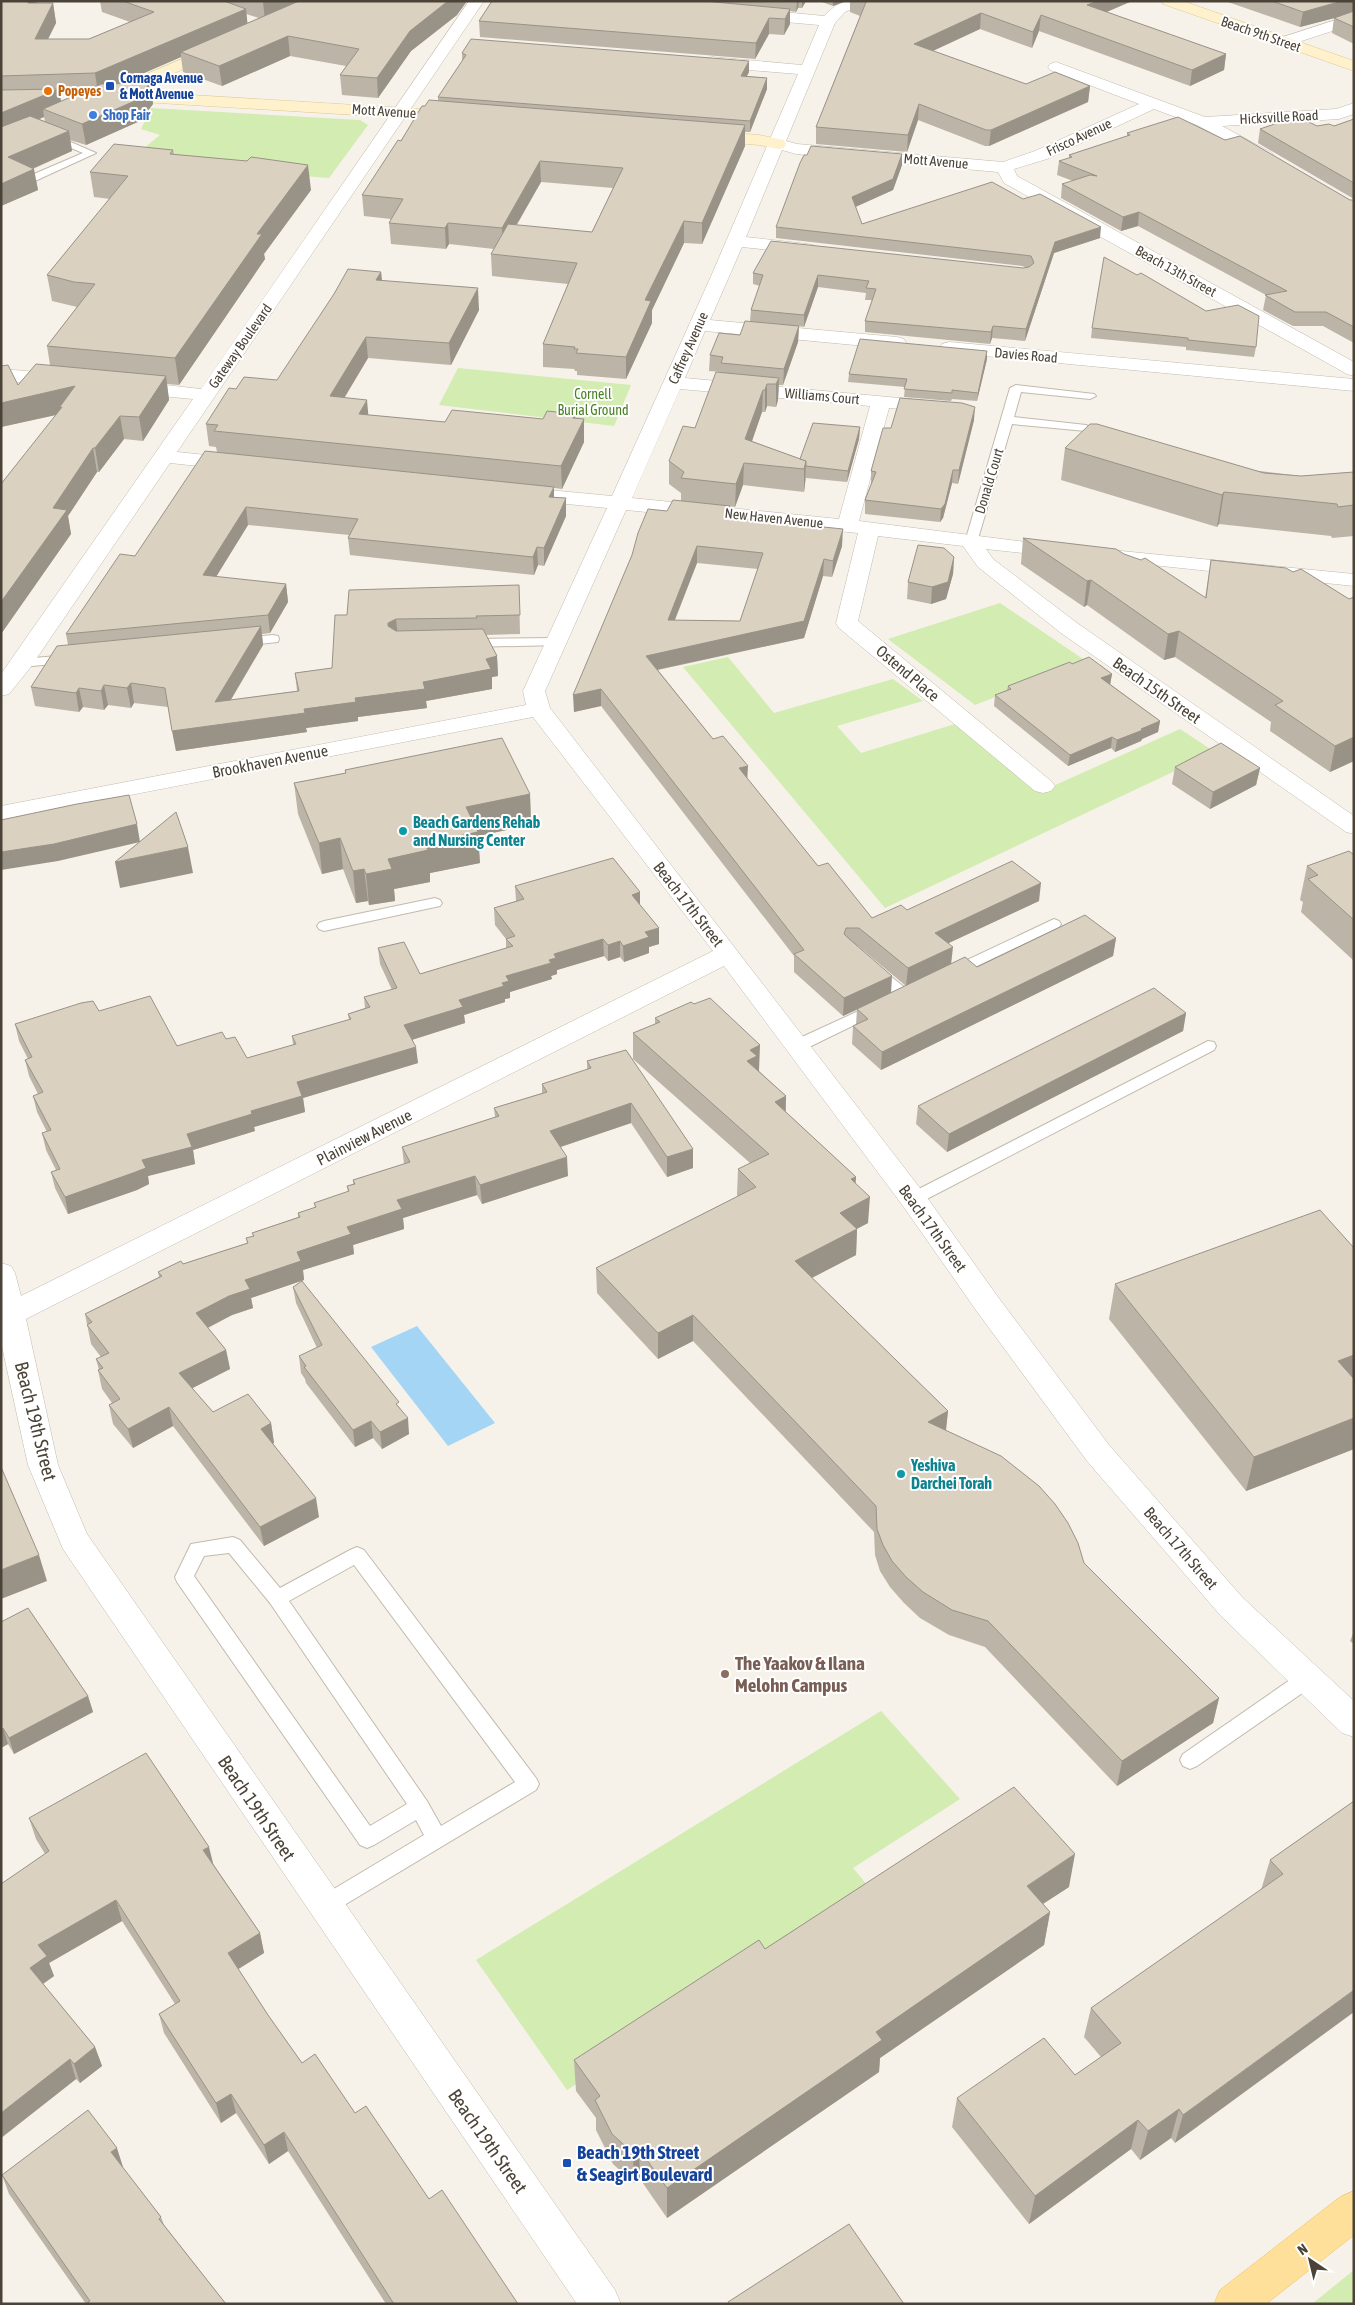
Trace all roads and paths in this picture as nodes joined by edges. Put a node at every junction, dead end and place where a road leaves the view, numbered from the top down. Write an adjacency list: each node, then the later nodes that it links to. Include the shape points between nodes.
1 (477, 1): 17 (street, Gateway Boulevard, via 457,42)
2 (860, 1): 6 (street, via 840,9)
3 (1168, 1): 7 (street, Beach 9th Street)
4 (734, 13): 6 (street)
5 (1354, 19): 7 (street)
6 (828, 21): 12 (street, Caffrey Avenue)
7 (1282, 42): 10 (street, Beach 9th Street)
8 (230, 44): 13 (street)
9 (694, 61): 12 (street)
10 (1354, 66)
11 (1056, 67): 15 (street)
12 (808, 70): 23 (street, Caffrey Avenue)
13 (144, 81): 14 (street); 14 (street, Mott Avenue, via 98,100 142,97)
14 (194, 100): 17 (street, Mott Avenue)
15 (1154, 103): 20 (street); 25 (street, Frisco Avenue, via 1041,155)
16 (1354, 108): 20 (street, Hicksville Road, via 1339,114)
17 (402, 112): 18 (street, Mott Avenue); 36 (street, Gateway Boulevard)
18 (469, 117)
19 (57, 119): 21 (street)
20 (1203, 122): 24 (street)
21 (39, 129): 26 (lane, via 91,152)
22 (687, 134): 23 (street, Mott Avenue)
23 (778, 144): 25 (street, Mott Avenue, via 796,149); 27 (street, Caffrey Avenue)
24 (1277, 163)
25 (1004, 167): 30 (street, Beach 13th Street, via 1010,179)
26 (31, 179)
27 (736, 241): 28 (street); 29 (street, Caffrey Avenue)
28 (820, 250)
29 (699, 325): 33 (street, Caffrey Avenue); 34 (street, Davies Road)
30 (1354, 370)
31 (1, 375): 32 (street)
32 (77, 382)
33 (672, 383): 38 (street, Williams Court); 45 (street, Caffrey Avenue)
34 (1354, 385)
35 (116, 386): 36 (street)
36 (206, 395): 42 (street, Gateway Boulevard)
37 (1090, 396): 40 (lane, Donald Court, via 1016,388)
38 (881, 401): 39 (street, Williams Court); 46 (street, Williams Court)
39 (957, 408)
40 (1007, 420): 41 (lane); 48 (lane, Donald Court)
41 (1086, 428)
42 (164, 456): 43 (street); 57 (street, Gateway Boulevard)
43 (258, 466)
44 (496, 490): 45 (street, New Haven Avenue)
45 (620, 503): 46 (street, New Haven Avenue); 53 (street, Caffrey Avenue)
46 (847, 526): 47 (street, New Haven Avenue)
47 (869, 529): 48 (street, New Haven Avenue); 60 (street, Ostend Place, via 847,623)
48 (971, 542): 49 (street, New Haven Avenue); 62 (street, Beach 15th Street, via 985,563 1069,628)
49 (1324, 578): 50 (street, New Haven Avenue); 51 (street)
50 (1354, 580)
51 (1354, 596)
52 (273, 639): 55 (lane)
53 (556, 642): 54 (lane); 59 (street, Caffrey Avenue, via 534,691)
54 (454, 643)
55 (225, 644)
56 (82, 657): 57 (lane)
57 (22, 663): 58 (street, Gateway Boulevard)
58 (1, 689)
59 (538, 709): 61 (street, Brookhaven Avenue); 66 (street, Beach 17th Street)
60 (1043, 786)
61 (1, 813)
62 (1354, 827)
63 (435, 902): 65 (lane)
64 (1054, 924): 68 (lane)
65 (324, 926)
66 (728, 954): 71 (street, Beach 17th Street); 75 (street, Plainview Avenue)
67 (859, 957): 70 (lane)
68 (938, 979)
69 (921, 987): 70 (lane)
70 (904, 995): 71 (lane)
71 (797, 1046): 73 (street, Beach 17th Street)
72 (1208, 1046): 73 (lane)
73 (913, 1199): 77 (street, Beach 17th Street, via 1098,1453 1232,1607)
74 (1, 1273): 75 (street, Beach 19th Street)
75 (6, 1318): 82 (street, Beach 19th Street, via 43,1465 74,1540)
76 (277, 1598): 80 (lane); 80 (lane, via 233,1545 198,1549 184,1578 367,1839); 81 (lane, via 357,1555 529,1784)
77 (1307, 1679): 78 (street, Beach 17th Street); 79 (lane)
78 (1354, 1723)
79 (1190, 1760)
80 (420, 1807): 81 (lane)
81 (437, 1840): 82 (lane)
82 (324, 1906): 84 (street, Beach 19th Street)
83 (1354, 2210): 85 (main road)
84 (601, 2304)
85 (1234, 2304)

